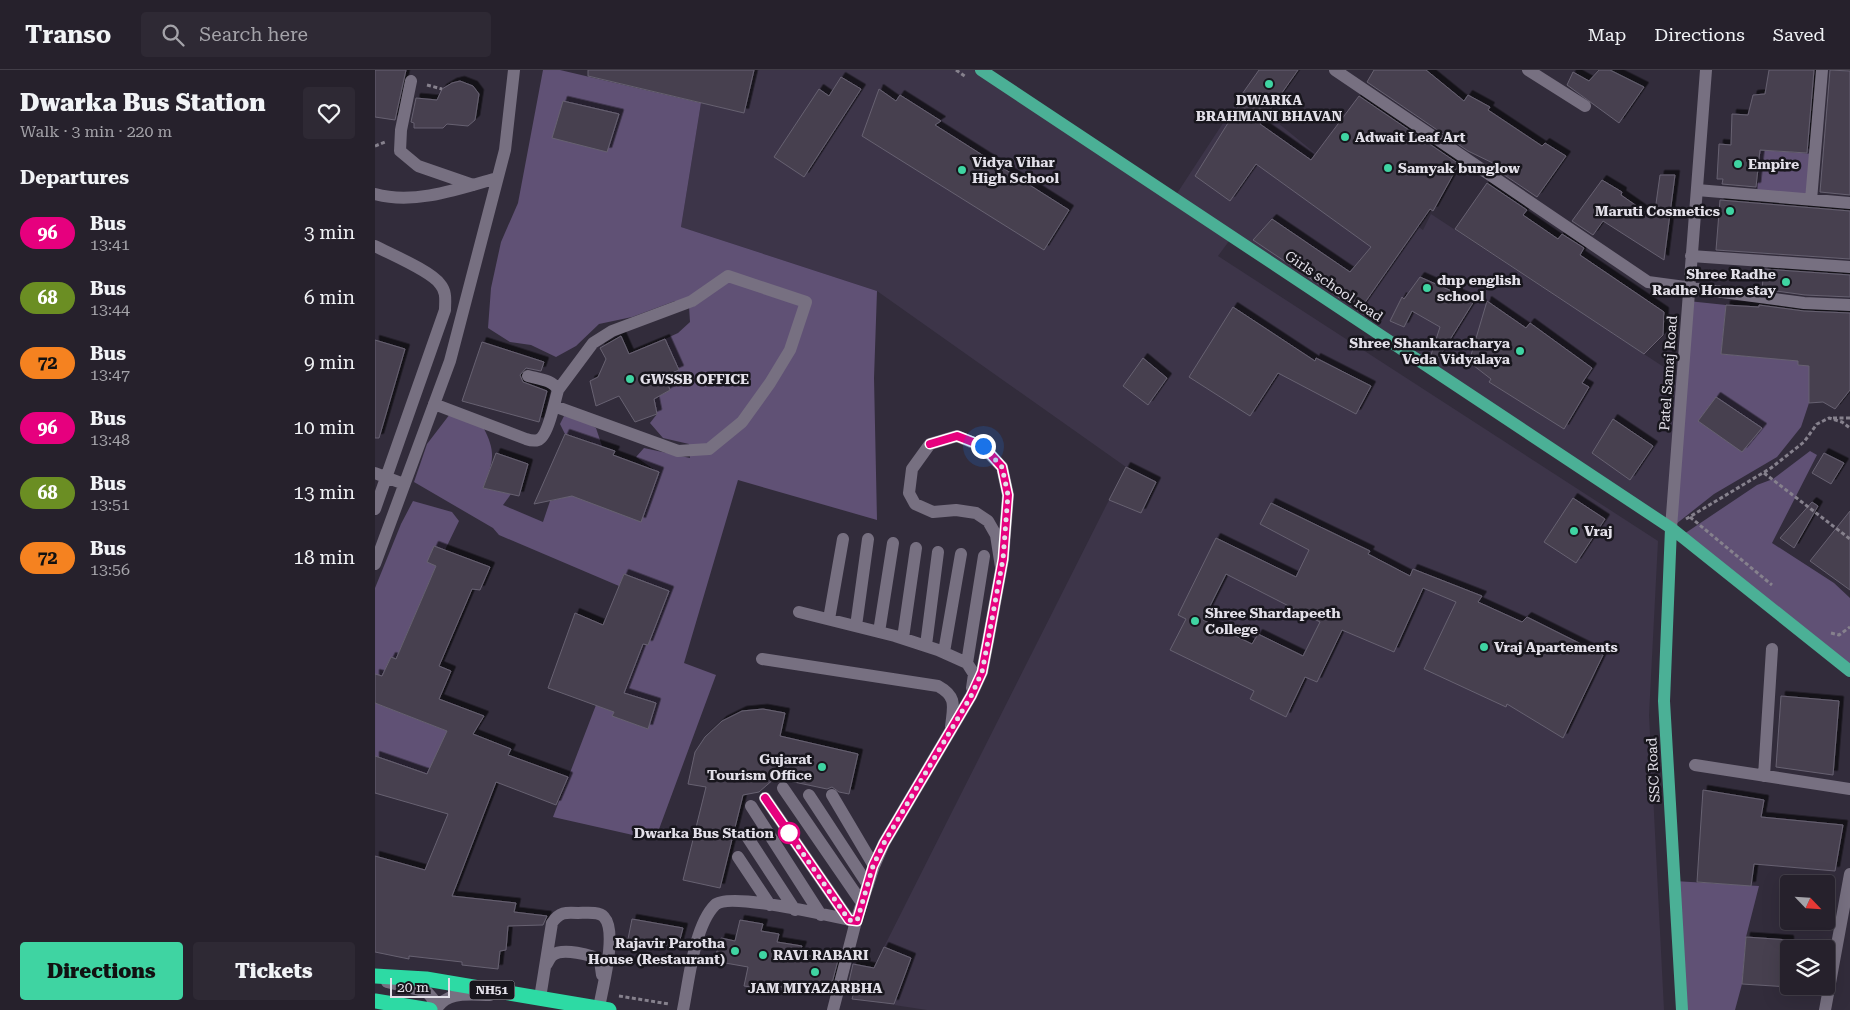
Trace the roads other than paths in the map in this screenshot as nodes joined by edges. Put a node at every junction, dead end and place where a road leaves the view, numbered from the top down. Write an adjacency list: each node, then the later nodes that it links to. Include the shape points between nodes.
1 (514, 70): 9 (street, via 505,150)
2 (981, 70): 27 (main road, Girls school road)
3 (1335, 70): 18 (street, via 1648,282)
4 (1528, 70): 8 (street)
5 (1706, 70): 11 (street, Patel Samaj Road)
6 (1822, 70): 13 (street)
7 (411, 81): 10 (street, via 400,151 418,166)
8 (1585, 106)
9 (497, 178): 10 (street); 22 (street, via 449,361)
10 (473, 185): 12 (street, via 429,196 384,197)
11 (1697, 190): 13 (street); 16 (street, Patel Samaj Road)
12 (375, 194)
13 (1811, 200): 14 (street)
14 (1850, 203)
15 (375, 246): 24 (street, via 440,283 445,294 445,310)
16 (1691, 256): 17 (street); 18 (street, Patel Samaj Road)
17 (1850, 267)
18 (1689, 289): 19 (street, via 1804,303); 27 (street, Patel Samaj Road)
19 (1850, 305)
20 (528, 376): 21 (street, via 555,385)
21 (558, 390): 23 (street); 23 (street, via 593,343 612,331 692,300 728,276 807,302 790,350 770,383 742,422 709,449 678,452)
22 (434, 404): 23 (street, via 526,439 537,440 543,437); 25 (street)
23 (554, 406)
24 (381, 475): 25 (street); 26 (street)
25 (404, 484): 35 (street)
26 (375, 509)
27 (1671, 528): 47 (main road, Girls school road); 78 (main road, SSC Road, via 1664,701)
28 (843, 539): 38 (street)
29 (867, 539): 39 (street)
30 (893, 543): 40 (street)
31 (916, 548): 41 (street)
32 (938, 552): 42 (street)
33 (961, 554): 44 (street)
34 (984, 556): 46 (street)
35 (375, 564)
36 (1001, 567): 36 (street, via 1008,495 1002,467 983,446 957,436 930,444 912,470 909,493 915,504 933,512 956,510 977,513 988,521 996,535); 48 (street, via 982,672)
37 (799, 612): 38 (street)
38 (829, 619): 39 (street)
39 (856, 626): 40 (street)
40 (879, 632): 41 (street)
41 (903, 638): 42 (street)
42 (926, 645): 44 (street)
43 (1772, 648): 51 (street)
44 (944, 652): 46 (street)
45 (762, 658): 49 (street, via 938,686 949,692 953,702)
46 (967, 663): 48 (street, via 974,674)
47 (1850, 671)
48 (971, 696): 49 (street)
49 (951, 731): 60 (street)
50 (1695, 765): 51 (street)
51 (1764, 776): 53 (street)
52 (783, 788): 63 (street)
53 (1850, 789)
54 (809, 795): 62 (street)
55 (832, 796): 60 (street)
56 (765, 798): 67 (street)
57 (751, 806): 66 (street)
58 (746, 835): 65 (street)
59 (738, 857): 64 (street)
60 (873, 866): 62 (street)
61 (1850, 874): 79 (street)
62 (868, 885): 63 (street)
63 (862, 903): 67 (street)
64 (770, 905): 65 (street); 76 (street, via 747,901 722,901 716,905 708,915 699,938)
65 (795, 910): 66 (street)
66 (821, 915): 67 (street)
67 (853, 921): 77 (street)
68 (545, 965): 70 (street, via 551,956 559,952 593,955 603,969); 70 (street, via 552,923 557,916 566,912 599,914 608,926 609,950); 71 (street)
69 (375, 978): 71 (highway, NH51, via 426,979); 75 (street, via 427,992 433,999)
70 (601, 992): 73 (street)
71 (540, 998): 73 (highway, NH51); 75 (street, via 458,994 447,998)
72 (375, 1002): 74 (street); 75 (highway)
73 (604, 1009)
74 (400, 1010)
75 (433, 1010)
76 (683, 1010)
77 (833, 1010)
78 (1682, 1010)
79 (1825, 1010)

